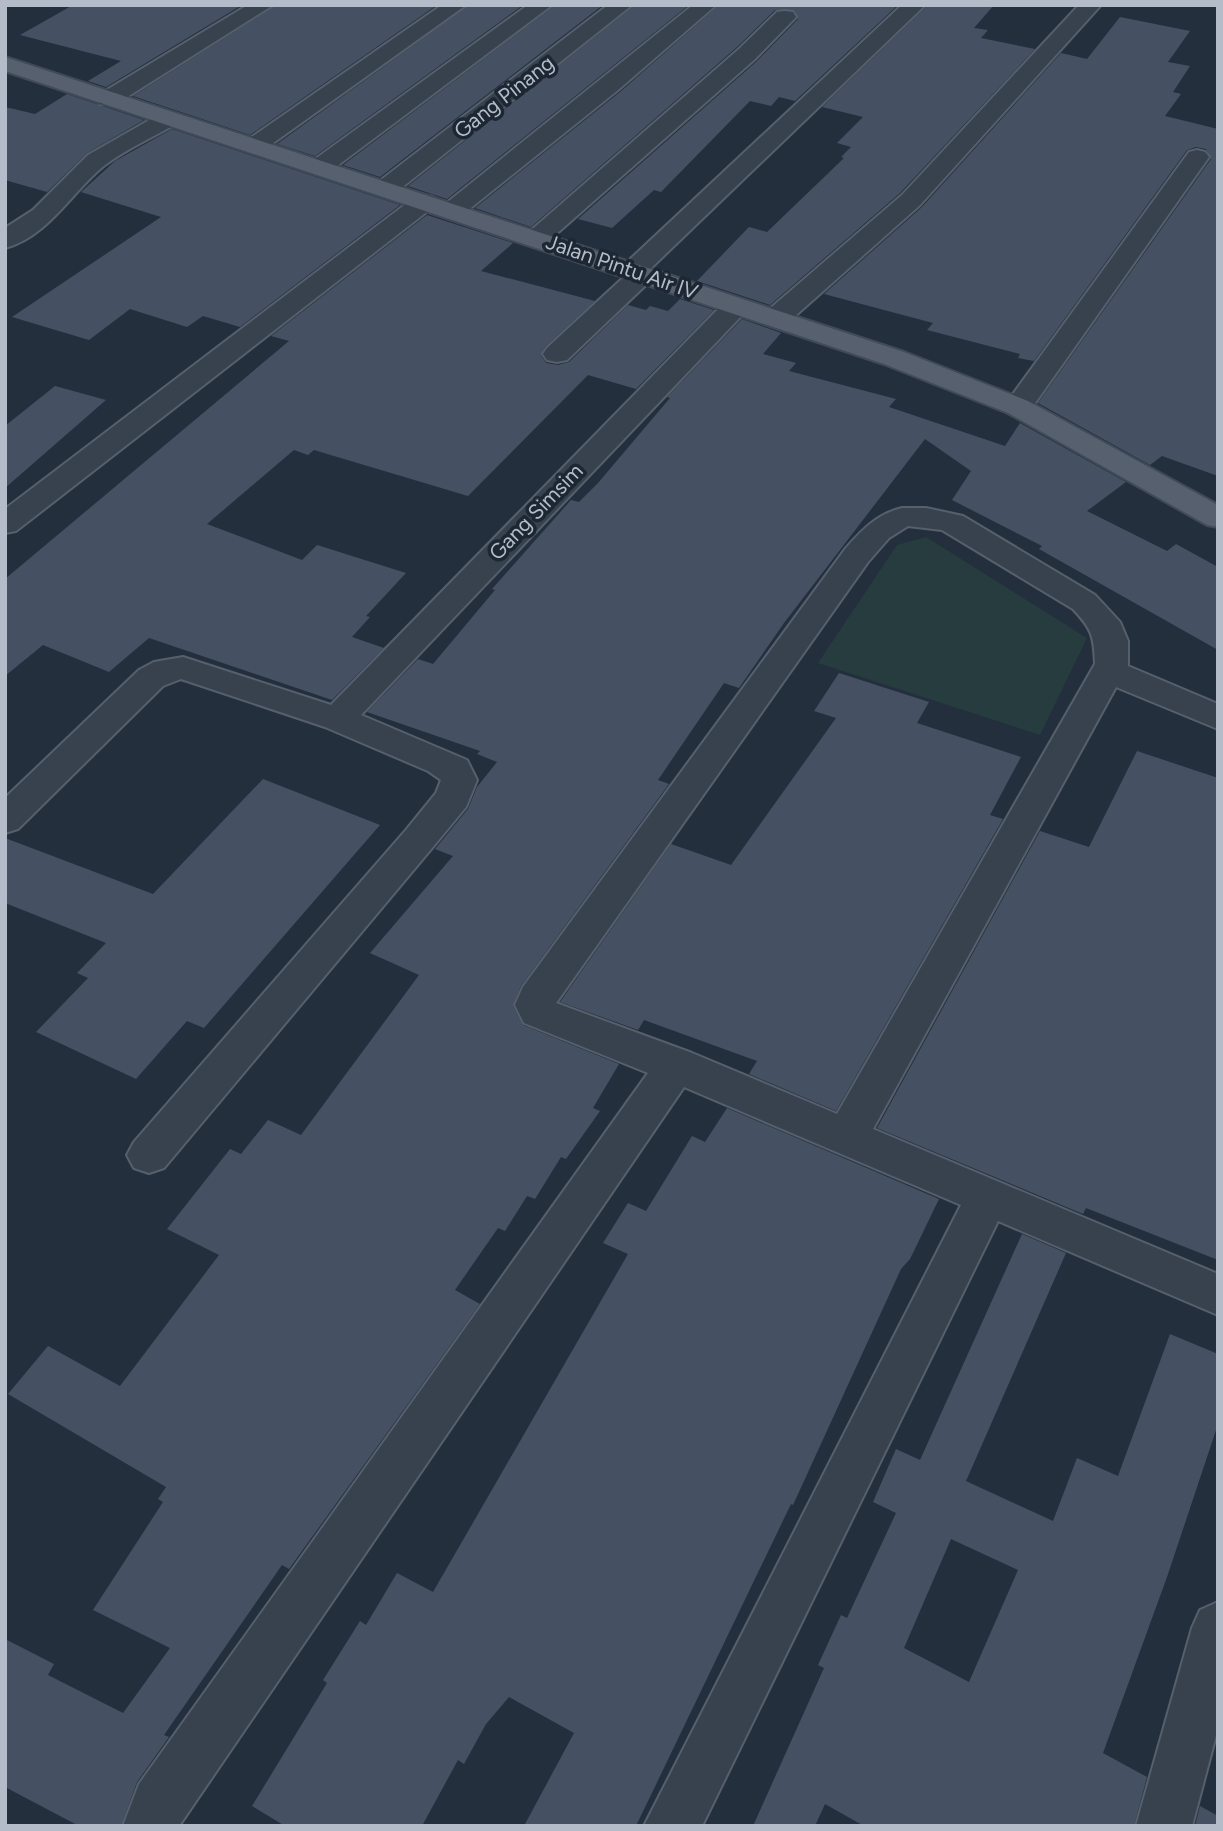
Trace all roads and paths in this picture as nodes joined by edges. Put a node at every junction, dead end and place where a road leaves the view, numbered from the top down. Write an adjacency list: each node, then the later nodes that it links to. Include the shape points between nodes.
1 (263, 5): 10 (street)
2 (456, 5): 12 (street)
3 (542, 5): 14 (street)
4 (622, 5): 15 (street, Gang Pinang)
5 (706, 5): 17 (street)
6 (915, 5): 20 (street)
7 (1091, 5): 22 (street, via 911,200)
8 (785, 17): 18 (street)
9 (8, 68): 10 (main road, Jalan Pintu Air IV)
10 (108, 99): 11 (main road, Jalan Pintu Air IV)
11 (167, 119): 12 (main road, Jalan Pintu Air IV); 19 (street, via 97,160 58,201)
12 (254, 146): 14 (main road, Jalan Pintu Air IV)
13 (1197, 157): 24 (street)
14 (320, 167): 15 (main road, Jalan Pintu Air IV)
15 (386, 188): 16 (main road, Jalan Pintu Air IV)
16 (424, 202): 17 (main road, Jalan Pintu Air IV); 26 (street)
17 (453, 210): 18 (main road, Jalan Pintu Air IV)
18 (537, 238): 20 (main road, Jalan Pintu Air IV)
19 (5, 240)
20 (637, 273): 21 (main road, Jalan Pintu Air IV); 23 (street)
21 (736, 306): 22 (main road, Jalan Pintu Air IV); 29 (street, Gang Simsim)
22 (776, 318): 24 (main road, Jalan Pintu Air IV)
23 (557, 355)
24 (1018, 407): 25 (main road, Jalan Pintu Air IV)
25 (1218, 518)
26 (5, 524)
27 (1110, 671): 28 (street); 31 (street, via 1111,641 1104,622 1084,602 952,523 901,517 877,531 537,998 538,1012); 32 (street)
28 (1218, 717)
29 (337, 719): 30 (street, via 195,670 166,670 151,678); 33 (street, via 454,769 459,780 453,798)
30 (5, 820)
31 (677, 1065): 32 (street); 37 (street, via 159,1804)
32 (846, 1138): 34 (street)
33 (149, 1155)
34 (986, 1198): 35 (street); 38 (street)
35 (1218, 1295)
36 (1218, 1628): 39 (street)
37 (151, 1826)
38 (672, 1826)
39 (1164, 1826)

